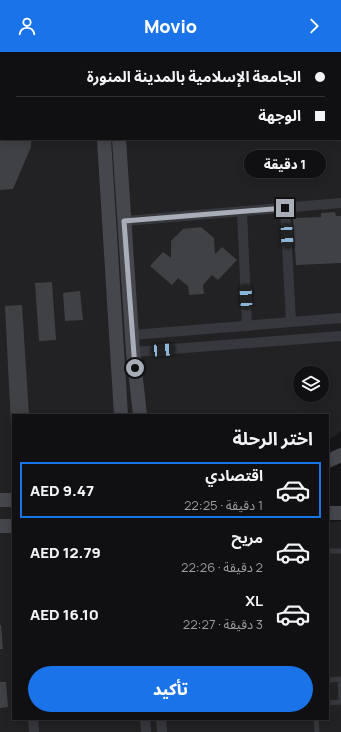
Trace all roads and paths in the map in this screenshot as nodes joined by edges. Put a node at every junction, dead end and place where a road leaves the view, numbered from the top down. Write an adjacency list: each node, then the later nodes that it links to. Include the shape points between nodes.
1 (104, 140): 13 (main road)
2 (119, 140): 6 (main road)
3 (341, 203): 4 (street)
4 (285, 208): 5 (street); 8 (street)
5 (242, 211): 6 (street); 9 (street)
6 (124, 221): 10 (main road)
7 (341, 318): 8 (street)
8 (292, 322): 9 (street)
9 (247, 326): 10 (street)
10 (132, 335): 12 (main road)
11 (341, 336): 12 (street)
12 (133, 352): 14 (main road)
13 (121, 414)
14 (140, 414)
15 (341, 455): 16 (main road)
16 (329, 461)
17 (0, 500): 18 (main road)
18 (12, 500)
19 (329, 513): 20 (main road)
20 (341, 513)
21 (0, 526): 22 (main road)
22 (12, 526)
23 (329, 551): 24 (lane)
24 (341, 551)
25 (341, 679): 26 (lane); 27 (lane)
26 (329, 680)
27 (341, 701): 28 (lane)
28 (329, 703)
29 (33, 720): 33 (street)
30 (145, 720): 34 (street)
31 (161, 720): 35 (street)
32 (316, 720): 36 (lane)
33 (34, 732)
34 (146, 732)
35 (162, 732)
36 (317, 732)

